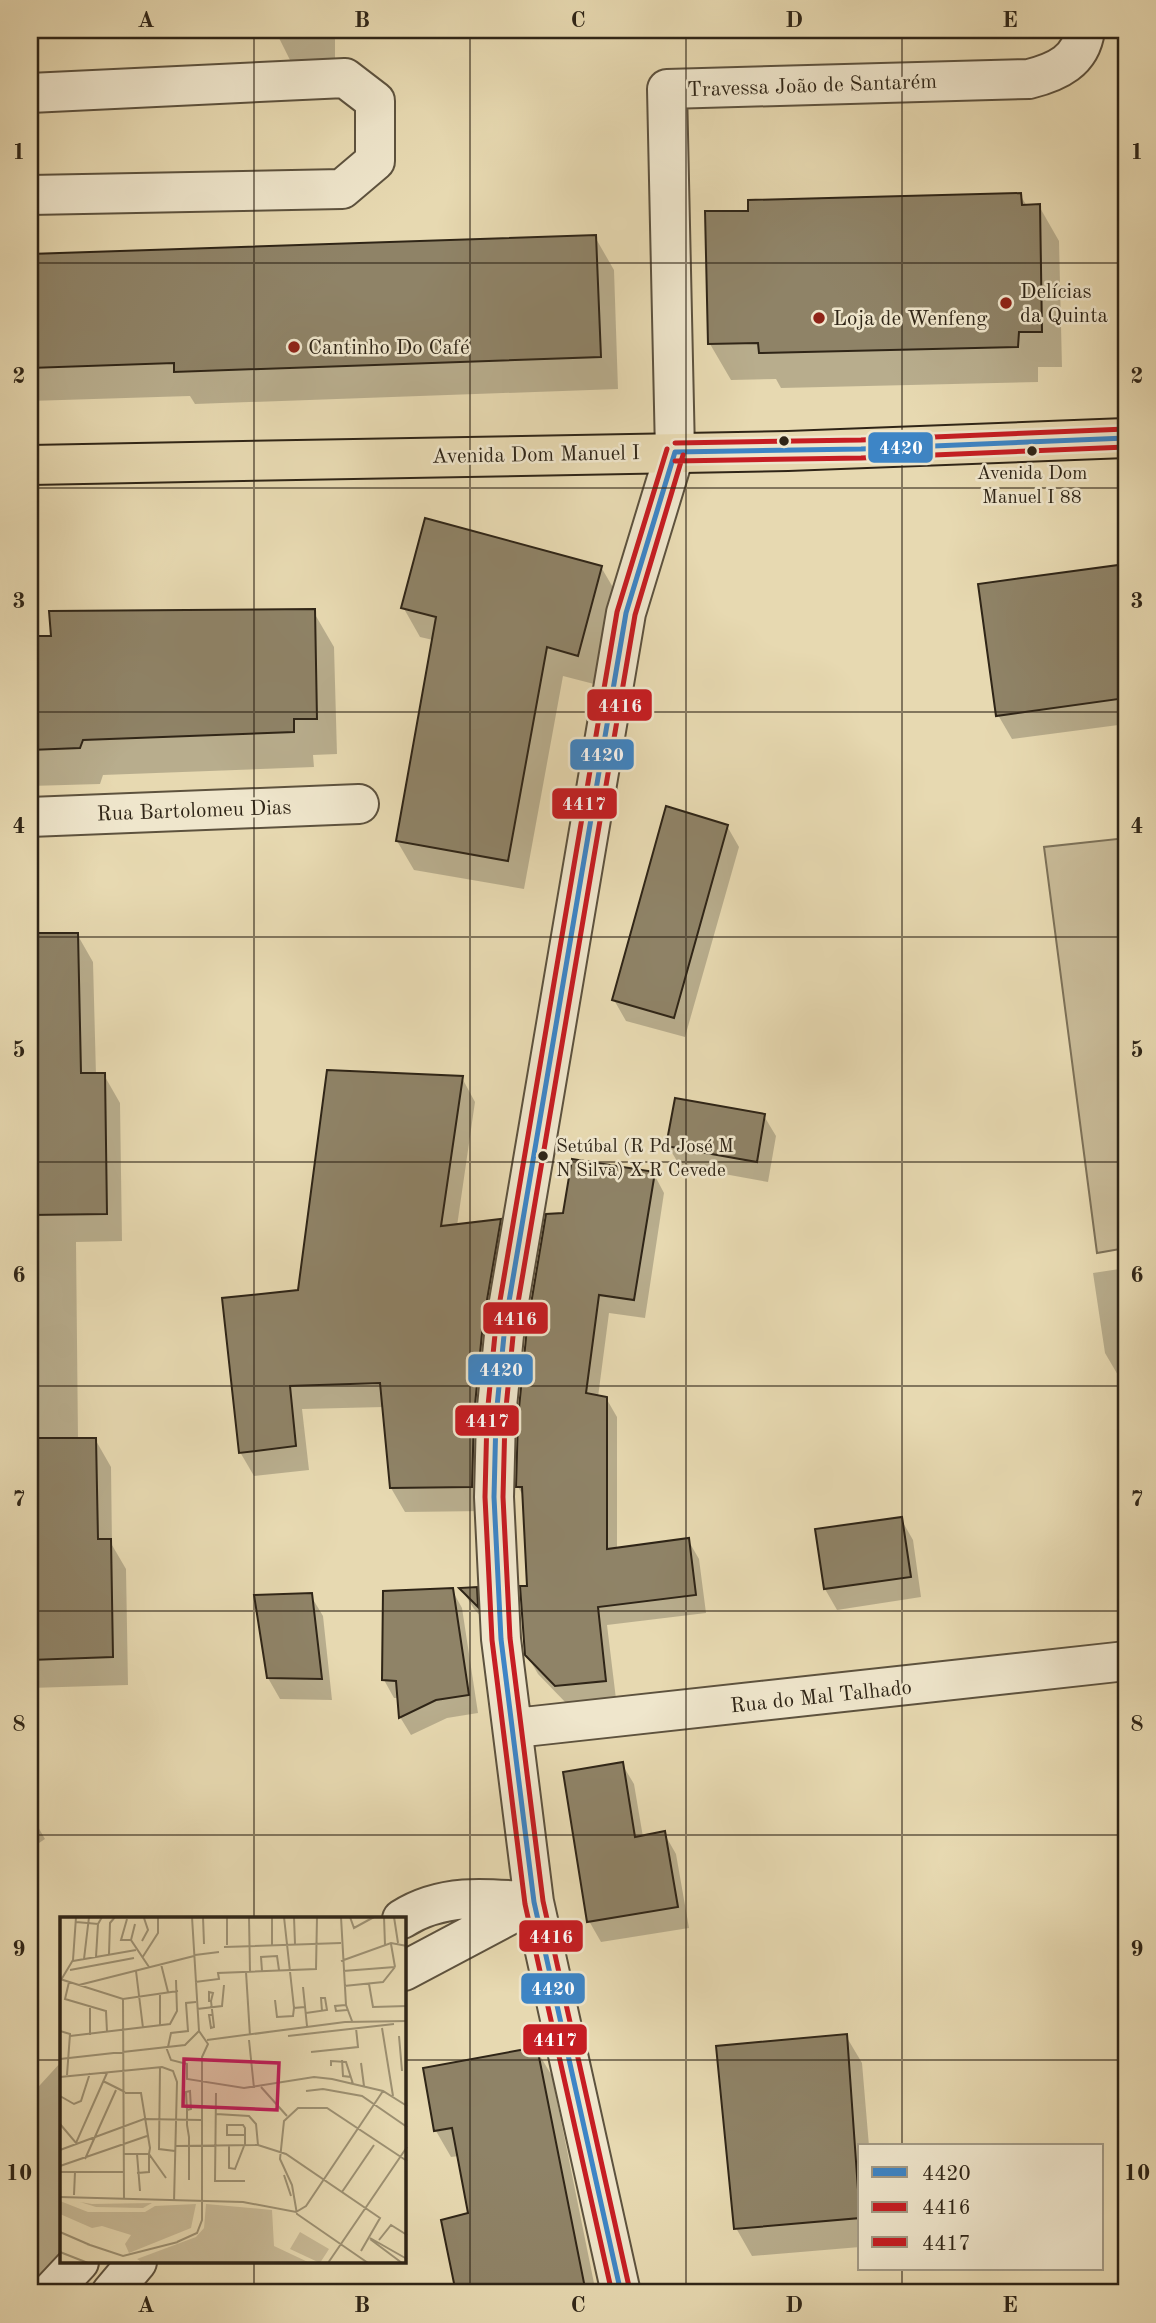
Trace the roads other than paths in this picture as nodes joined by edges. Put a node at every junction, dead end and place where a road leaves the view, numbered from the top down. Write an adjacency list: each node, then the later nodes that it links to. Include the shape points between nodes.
1 (1086, 30): 5 (street, Travessa João de Santarém, via 1078,53 1055,72 1029,79 667,89)
2 (30, 93): 3 (street, via 345,78 374,102 375,161 342,189)
3 (30, 195)
4 (1126, 438): 5 (main road, Avenida Dom Manuel I)
5 (675, 452): 6 (main road, Avenida Dom Manuel I); 10 (street, via 626,613 505,1325 494,1497 501,1639)
6 (30, 465)
7 (359, 804): 8 (street, Rua Bartolomeu Dias)
8 (30, 817)
9 (1126, 1661): 10 (street, Rua do Mal Talhado)
10 (515, 1728): 11 (street)
11 (534, 1902): 12 (street, via 447,1900); 13 (street); 18 (street)
12 (406, 1917)
13 (406, 1971)
14 (77, 2264): 16 (street)
15 (135, 2264): 17 (street)
16 (50, 2293)
17 (111, 2293)
18 (621, 2293)

